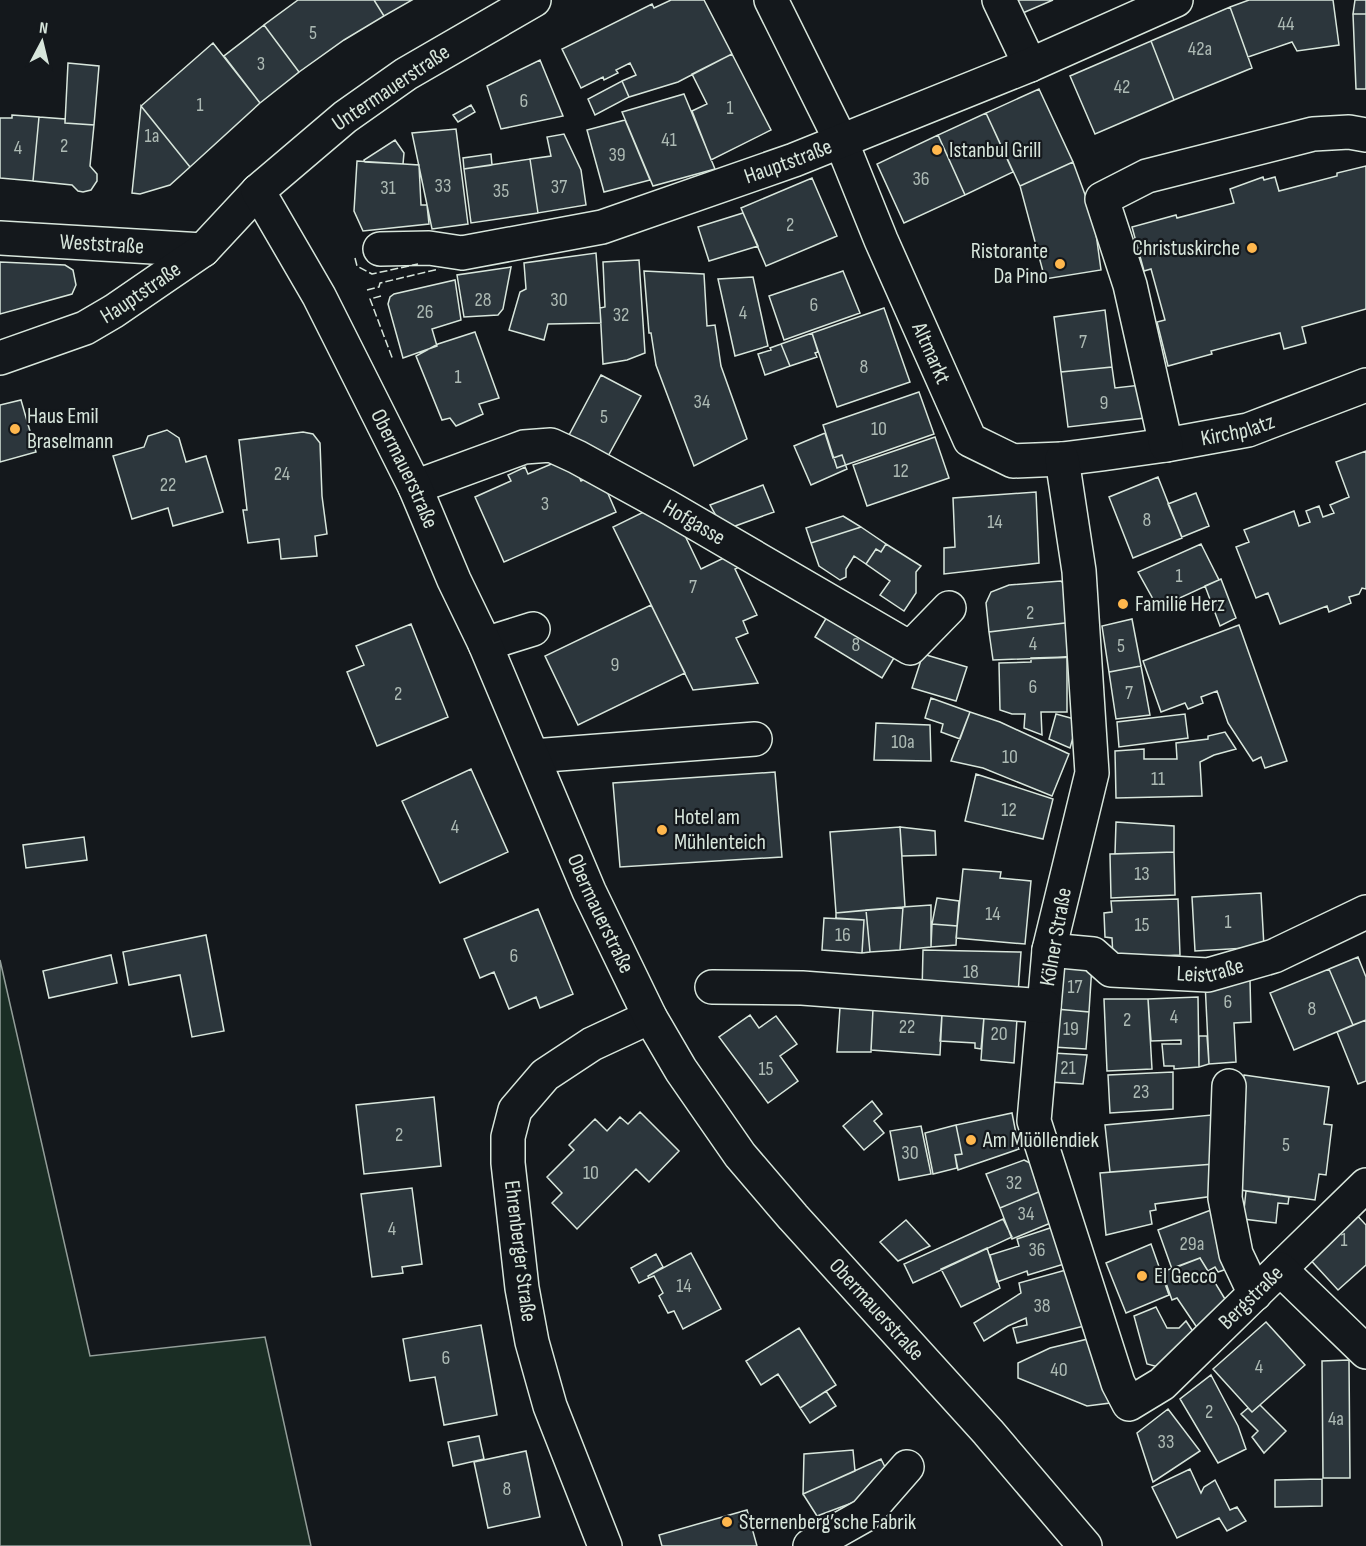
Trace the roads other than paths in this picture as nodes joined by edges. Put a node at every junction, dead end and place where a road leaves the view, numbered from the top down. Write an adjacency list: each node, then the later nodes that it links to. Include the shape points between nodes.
1 (534, 0): 8 (street, Untermauerstraße, via 406,74 345,117)
2 (771, 0): 7 (street, Altmarkt)
3 (999, 0): 5 (street)
4 (1176, 0): 5 (street, Hauptstraße)
5 (1030, 65): 7 (street, Hauptstraße)
6 (1366, 135): 14 (street, via 1313,134 1147,176 1102,199 1130,285)
7 (841, 141): 10 (street, Hauptstraße, via 602,227 462,253 429,248); 16 (street, Altmarkt, via 970,440 1013,461)
8 (258, 191): 11 (street, Hauptstraße); 17 (street, Obermauerstraße, via 319,296)
9 (0, 238): 11 (street, Weststraße)
10 (380, 249)
11 (203, 250): 12 (street, Hauptstraße, via 85,328)
12 (0, 358)
13 (1366, 385): 14 (street, Kirchplatz, via 1248,430)
14 (1166, 445): 15 (street, Kirchplatz)
15 (1102, 454): 16 (street, Altmarkt)
16 (1062, 459): 24 (street, Kölner Straße, via 1079,572 1092,773)
17 (415, 487): 18 (street, Hofgasse, via 524,447 551,446 668,507 910,648); 20 (street, Obermauerstraße)
18 (949, 608)
19 (533, 629): 20 (street)
20 (485, 644): 22 (street, Obermauerstraße)
21 (755, 739): 22 (street)
22 (533, 756): 27 (street, Obermauerstraße, via 589,891)
23 (1366, 912): 24 (street, Leistraße, via 1274,956 1208,975 1111,970 1093,954)
24 (1049, 950): 26 (street, Kölner Straße)
25 (712, 987): 26 (street, via 802,988)
26 (1044, 1006): 33 (street, Kölner Straße, via 1034,1121 1118,1383)
27 (650, 1017): 35 (street, Ehrenberger Straße, via 592,1044 545,1075 515,1110 508,1137 520,1277 532,1342 550,1406); 37 (street, Obermauerstraße, via 740,1155)
28 (1228, 1086): 31 (street, via 1225,1198 1236,1254)
29 (1366, 1185): 30 (street, Bergstraße)
30 (1280, 1269): 31 (street, Bergstraße); 32 (street)
31 (1255, 1294): 33 (street, Bergstraße, via 1161,1384)
32 (1366, 1352)
33 (1129, 1404)
34 (907, 1467): 36 (street, via 865,1515)
35 (605, 1546)
36 (810, 1546)
37 (1085, 1546)

